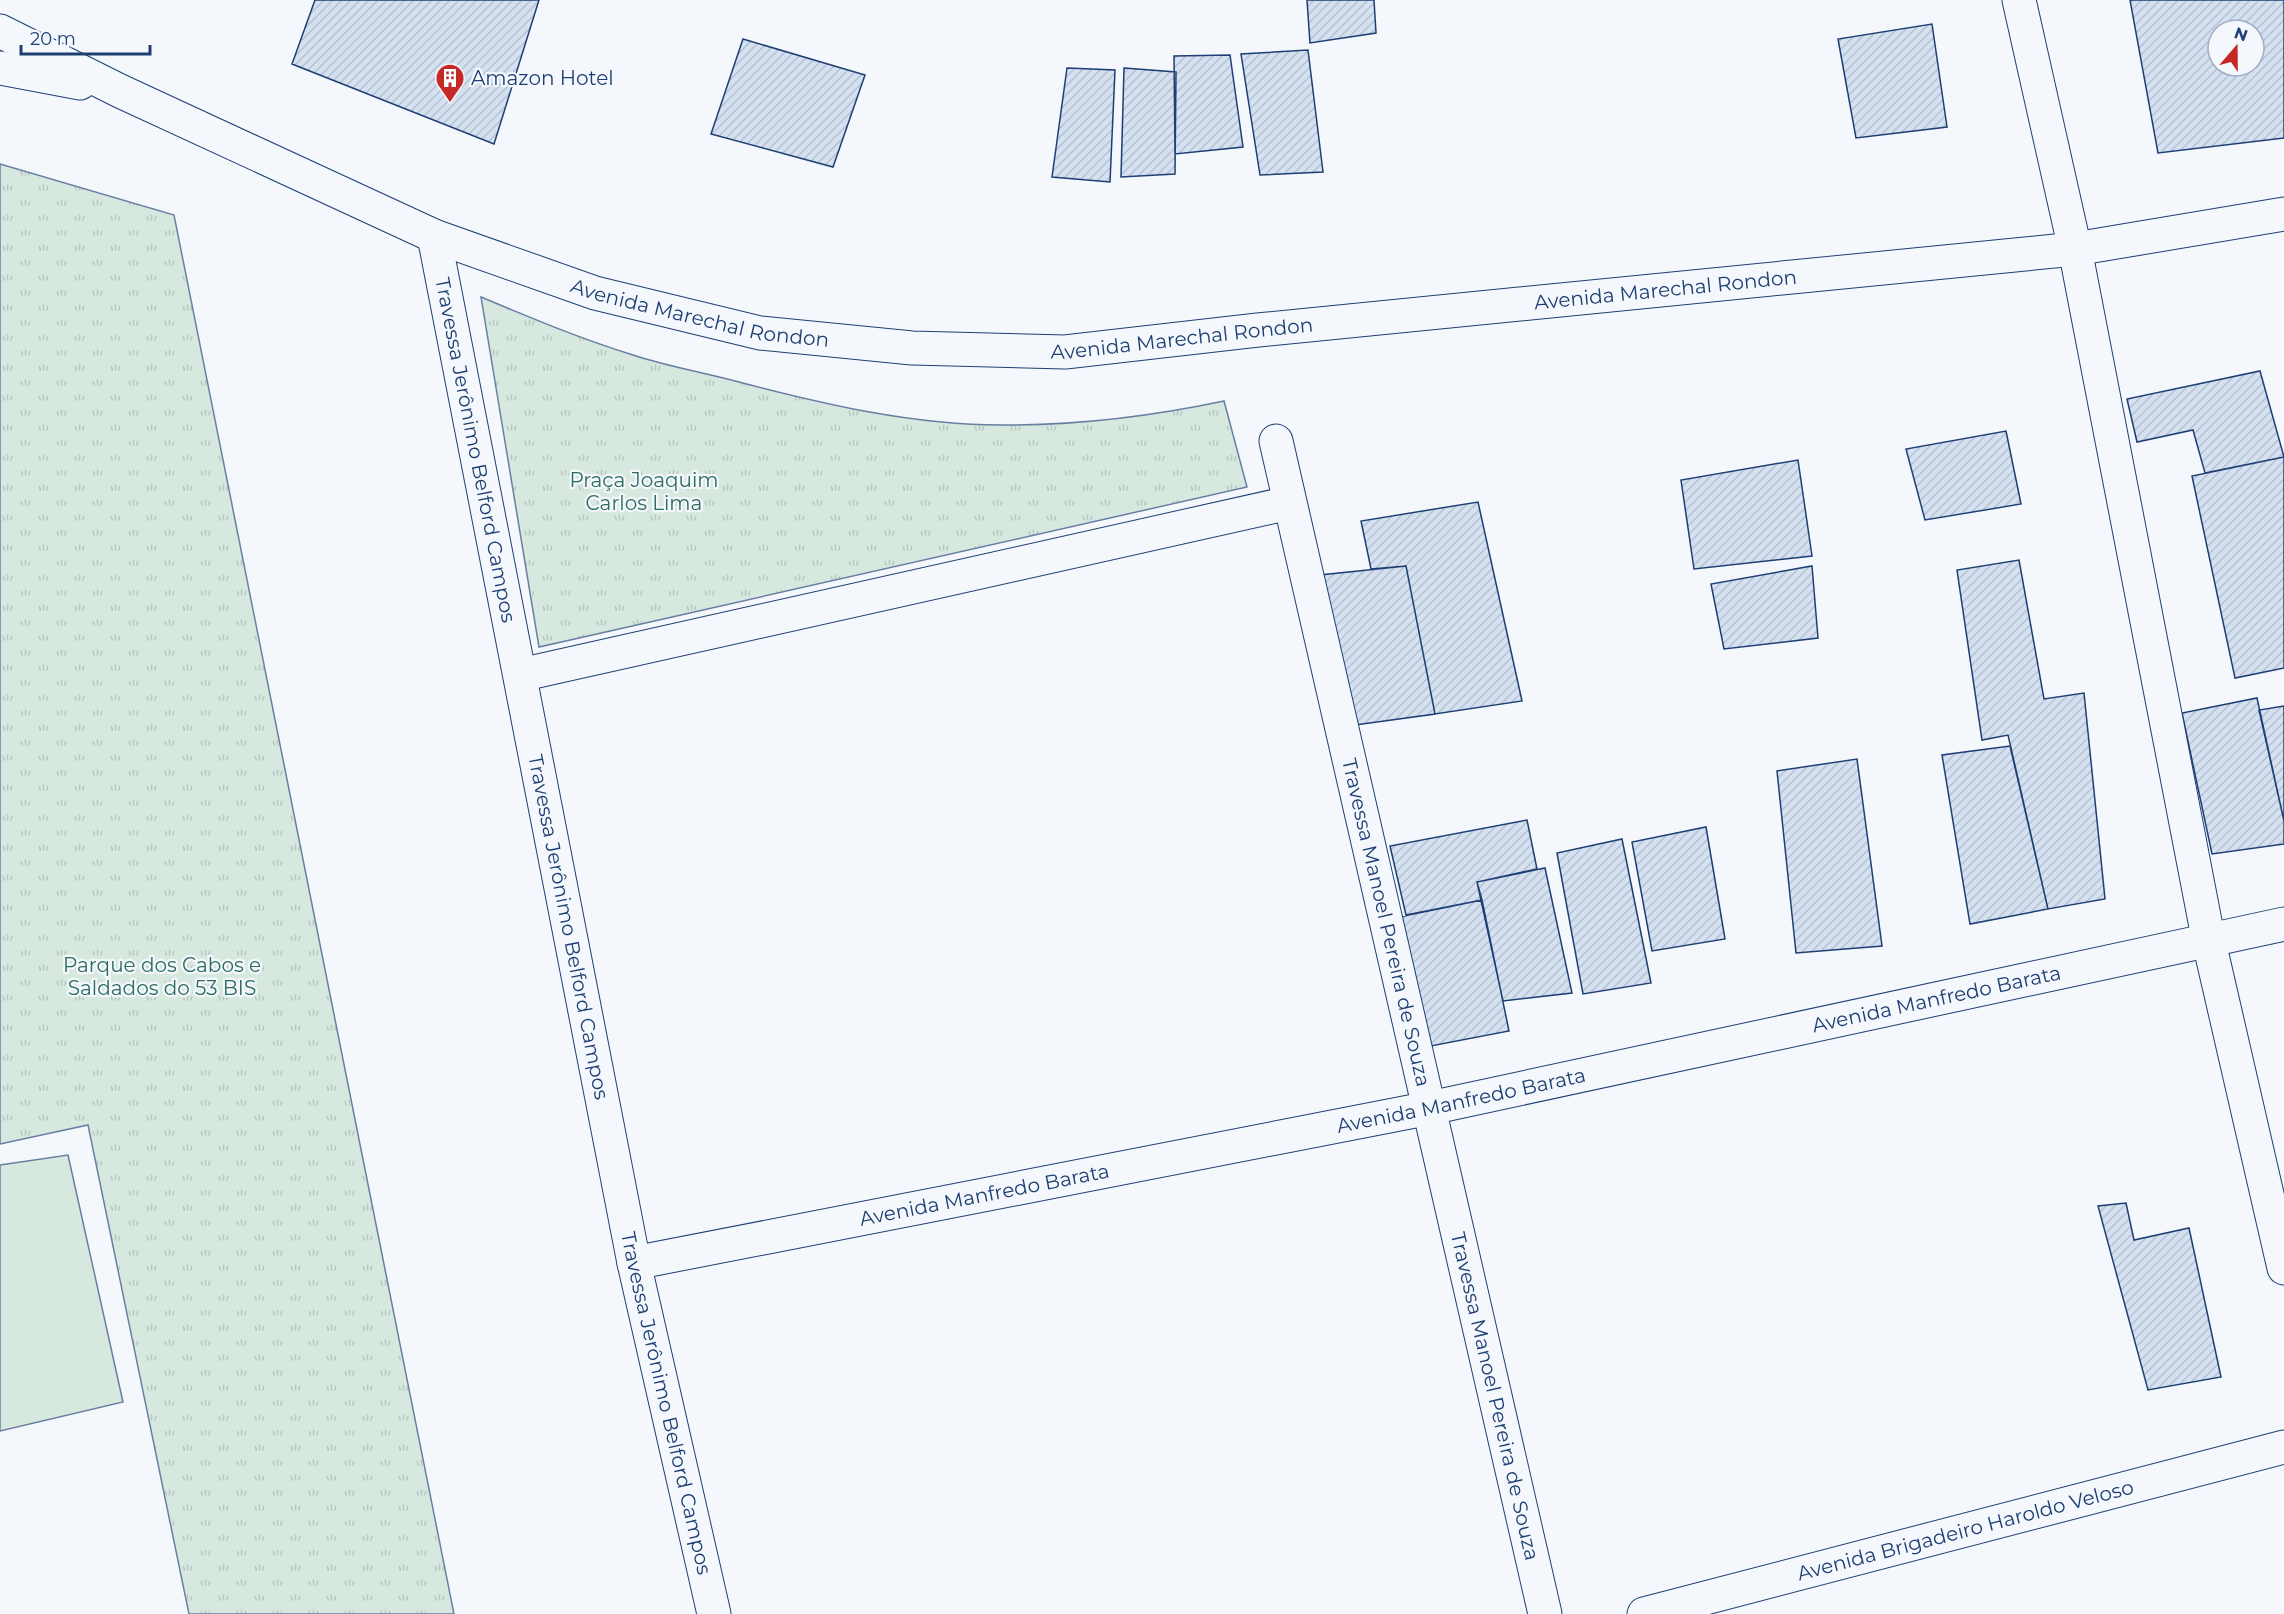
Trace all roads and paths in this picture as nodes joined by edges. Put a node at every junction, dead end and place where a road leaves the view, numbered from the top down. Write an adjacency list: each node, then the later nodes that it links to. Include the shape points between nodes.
1 (2019, 0): 7 (street)
2 (0, 31): 4 (street)
3 (0, 68): 4 (street)
4 (120, 91): 6 (street, Avenida Marechal Rondon)
5 (2284, 214): 7 (street, Avenida Marechal Rondon)
6 (434, 236): 7 (street, Avenida Marechal Rondon, via 595,293 760,333 912,348 1065,352); 10 (street, Travessa Jerônimo Belford Campos)
7 (2075, 249): 12 (street)
8 (1276, 441): 9 (street, Travessa Manoel Pereira de Souza)
9 (1289, 503): 10 (street); 13 (street, Travessa Manoel Pereira de Souza)
10 (520, 675): 14 (street, Travessa Jerônimo Belford Campos)
11 (2284, 924): 12 (street, Avenida Manfredo Barata)
12 (2209, 942): 13 (street, Avenida Manfredo Barata); 15 (street)
13 (1430, 1108): 14 (street, Avenida Manfredo Barata); 18 (street, Travessa Manoel Pereira de Souza)
14 (634, 1263): 17 (street, Travessa Jerônimo Belford Campos)
15 (2284, 1268)
16 (2284, 1447): 19 (street, Avenida Brigadeiro Haroldo Veloso)
17 (714, 1614)
18 (1545, 1614)
19 (1644, 1614)

